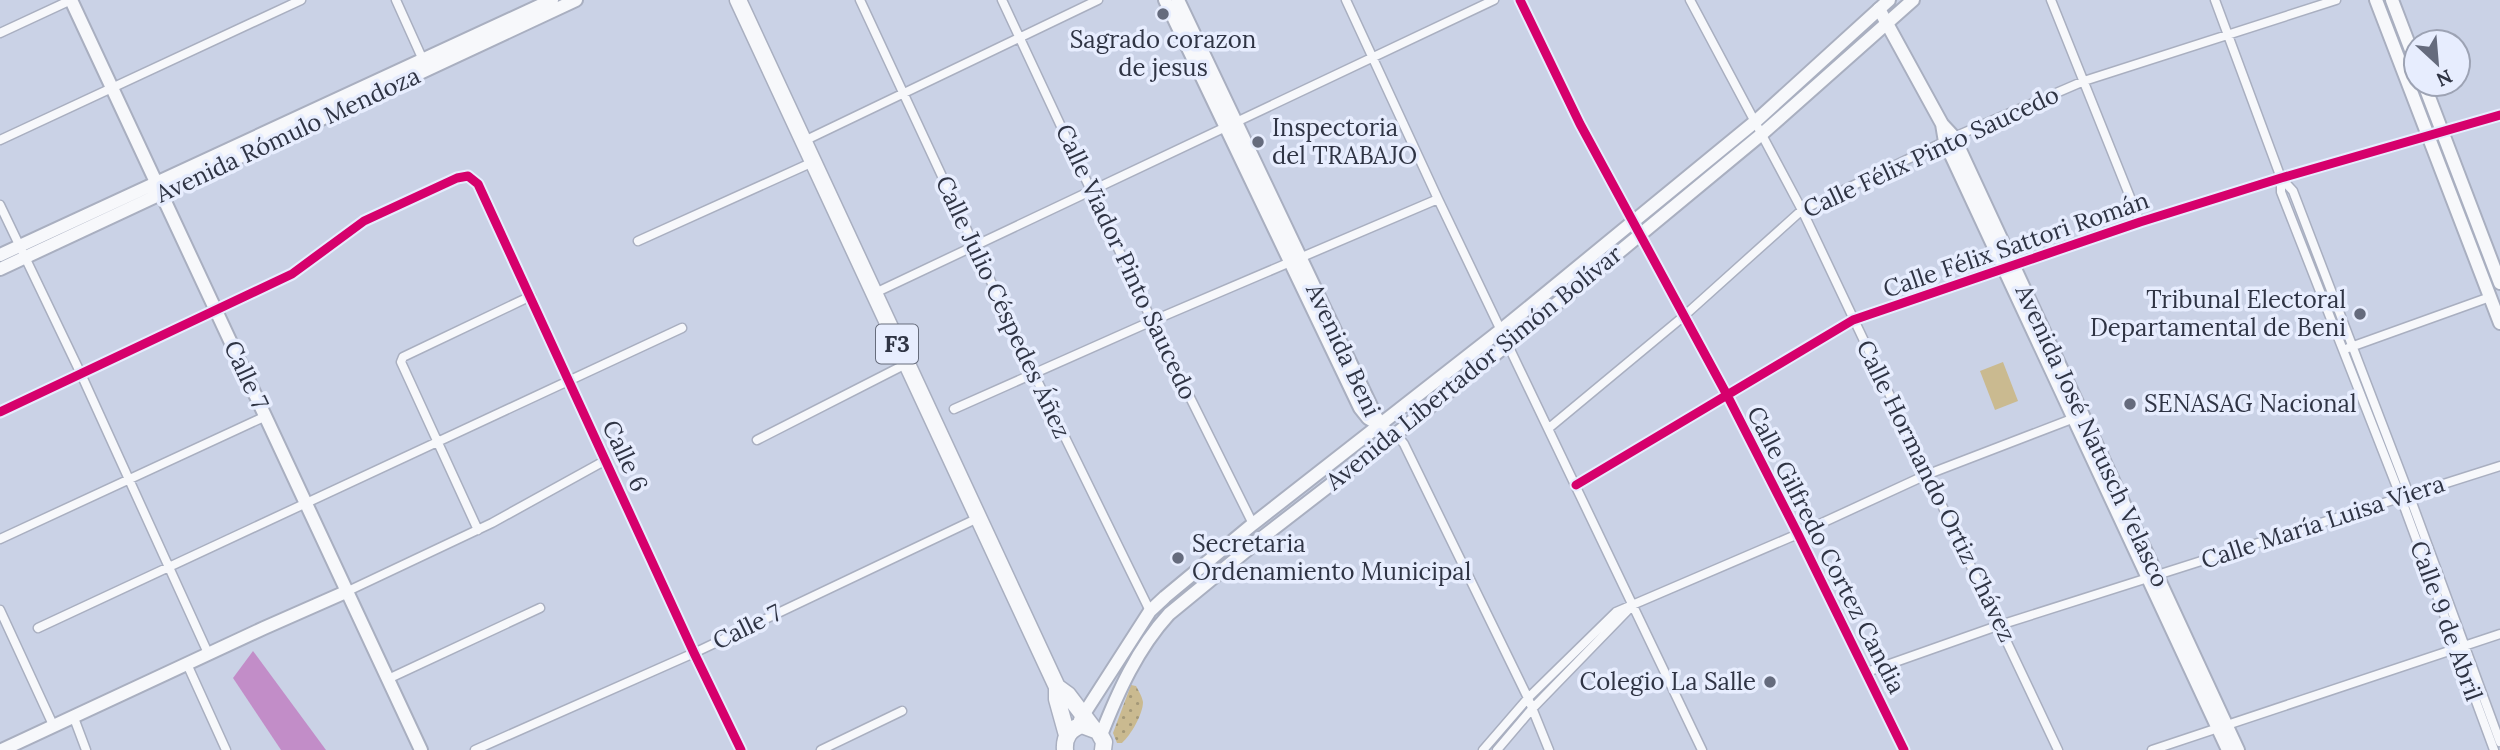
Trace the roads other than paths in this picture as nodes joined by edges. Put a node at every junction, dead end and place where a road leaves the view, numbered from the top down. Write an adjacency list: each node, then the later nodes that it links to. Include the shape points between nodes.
1 (71, 0): 25 (street); 31 (main road, Calle 7)
2 (301, 0): 31 (street)
3 (396, 0): 29 (street)
4 (576, 0): 21 (main road, Avenida Rómulo Mendoza)
5 (738, 0): 42 (highway, F3)
6 (860, 0): 32 (street, Calle Julio Céspedes Áñez)
7 (1002, 0): 27 (street, Calle Viador Pinto Saucedo)
8 (1098, 0): 27 (street)
9 (1166, 0): 36 (main road, Avenida Beni)
10 (1178, 0): 36 (main road, Avenida Beni)
11 (1346, 0): 28 (street)
12 (1494, 0): 28 (street)
13 (1520, 0): 50 (street, Calle Gilfredo Cortez Candia)
14 (1690, 0): 35 (street, Calle Hormando Ortiz Chávez)
15 (1913, 0): 23 (main road, Avenida Libertador Simón Bolívar)
16 (2051, 0): 30 (street)
17 (2215, 0): 26 (street, Calle 9 de Abril)
18 (2336, 0): 26 (street, Calle Félix Pinto Saucedo)
19 (2376, 0): 39 (main road)
20 (2392, 0): 24 (main road)
21 (555, 3): 29 (main road, Avenida Rómulo Mendoza); 45 (main road, Avenida Rómulo Mendoza)
22 (1881, 3): 23 (main road, Avenida José Natusch Velasco); 35 (main road, Avenida Libertador Simón Bolívar)
23 (1887, 24): 38 (main road, Avenida Libertador Simón Bolívar); 41 (main road, Avenida José Natusch Velasco)
24 (2403, 28)
25 (0, 33)
26 (2228, 34): 30 (street, Calle Félix Pinto Saucedo); 44 (street, Calle 9 de Abril)
27 (1020, 37): 32 (street); 46 (street, Calle Viador Pinto Saucedo)
28 (1373, 58): 36 (street); 47 (street)
29 (423, 60): 45 (main road, Avenida Rómulo Mendoza)
30 (2084, 81): 41 (street, Calle Félix Pinto Saucedo); 51 (street)
31 (113, 88): 40 (street); 45 (main road, Calle 7)
32 (903, 92): 42 (street); 54 (street, Calle Julio Céspedes Áñez)
33 (2429, 98): 37 (main road)
34 (2500, 115): 37 (street, Calle Félix Sattori Román)
35 (1756, 121): 38 (street, Calle Hormando Ortiz Chávez); 50 (main road, Avenida Libertador Simón Bolívar)
36 (1230, 125): 46 (street); 57 (main road, Avenida Beni)
37 (2442, 131): 39 (street, Calle Félix Sattori Román); 60 (main road)
38 (1763, 133): 49 (street, Calle Hormando Ortiz Chávez); 52 (main road, Avenida Libertador Simón Bolívar)
39 (2428, 135): 44 (street, Calle Félix Sattori Román); 62 (main road)
40 (0, 140)
41 (1949, 140): 49 (street, Calle Félix Pinto Saucedo); 58 (main road, Avenida José Natusch Velasco)
42 (803, 141): 43 (highway, F3)
43 (813, 162): 53 (street); 61 (highway, F3)
44 (2281, 178): 51 (street, Calle Félix Sattori Román); 72 (street, Calle 9 de Abril, via 2293,191)
45 (158, 189): 55 (main road, Avenida Rómulo Mendoza); 64 (main road, Calle 7)
46 (1093, 191): 54 (street); 67 (street, Calle Viador Pinto Saucedo)
47 (1438, 200): 57 (street); 70 (street)
48 (0, 205): 55 (street)
49 (1802, 209): 65 (street, Calle Félix Pinto Saucedo); 66 (street, Calle Hormando Ortiz Chávez)
50 (1632, 221): 52 (street, Calle Gilfredo Cortez Candia); 70 (main road, Avenida Libertador Simón Bolívar)
51 (2140, 222): 58 (street, Calle Félix Sattori Román)
52 (1640, 233): 65 (street, Calle Gilfredo Cortez Candia); 71 (main road, Avenida Libertador Simón Bolívar)
53 (638, 241)
54 (974, 247): 61 (street); 75 (street, Calle Julio Céspedes Áñez)
55 (22, 252): 56 (main road, Avenida Rómulo Mendoza); 59 (main road, Avenida Rómulo Mendoza); 74 (street)
56 (0, 255)
57 (1296, 261): 67 (street); 82 (main road, Avenida Beni, via 1360,408)
58 (2008, 268): 66 (street, Calle Félix Sattori Román); 81 (main road, Avenida José Natusch Velasco)
59 (0, 269)
60 (2500, 283)
61 (875, 293): 73 (highway, F3)
62 (2495, 295): 68 (main road); 72 (street)
63 (531, 296): 64 (street, Calle 6, via 468,176 364,221 292,274); 76 (street, Calle 6); 86 (street, via 403,357 401,362)
64 (216, 311): 74 (street); 80 (main road, Calle 7)
65 (1684, 316): 77 (street, Calle Gilfredo Cortez Candia); 83 (street, Calle Félix Pinto Saucedo)
66 (1853, 320): 77 (street, Calle Félix Sattori Román); 89 (street, Calle Hormando Ortiz Chávez)
67 (1153, 321): 75 (street); 95 (street, Calle Viador Pinto Saucedo)
68 (2500, 323)
69 (682, 328): 76 (street)
70 (1501, 330): 71 (street); 82 (main road, Avenida Libertador Simón Bolívar)
71 (1508, 344): 83 (street); 84 (main road, Avenida Libertador Simón Bolívar)
72 (2348, 348): 92 (street, Calle 9 de Abril)
73 (905, 364): 85 (street); 94 (highway, F3)
74 (81, 374): 79 (street); 90 (street)
75 (1034, 374): 78 (street); 105 (street, Calle Julio Céspedes Áñez)
76 (570, 381): 86 (street); 87 (street, Calle 6)
77 (1727, 395): 91 (street, Calle Félix Sattori Román); 97 (street, Calle Gilfredo Cortez Candia)
78 (954, 409)
79 (0, 412)
80 (266, 416): 90 (street); 93 (main road, Calle 7)
81 (2078, 416): 89 (street); 100 (main road, Avenida José Natusch Velasco)
82 (1380, 425): 84 (street); 95 (main road, Avenida Libertador Simón Bolívar)
83 (1549, 428): 91 (street)
84 (1396, 434): 116 (street); 122 (main road, Avenida Libertador Simón Bolívar, via 1169,614 1132,665 1107,716)
85 (757, 440)
86 (438, 442): 93 (street); 96 (street)
87 (606, 460): 96 (street); 111 (street, Calle 6)
88 (2500, 466): 92 (street, Calle María Luisa Viera)
89 (1926, 475): 97 (street); 106 (street, Calle Hormando Ortiz Chávez)
90 (129, 479): 98 (street); 99 (street)
91 (1576, 485): 102 (street)
92 (2405, 496): 100 (street, Calle María Luisa Viera); 109 (street, Calle 9 de Abril)
93 (307, 502): 99 (street); 101 (main road, Calle 7)
94 (978, 518): 111 (street, Calle 7); 115 (highway, F3)
95 (1253, 524): 105 (main road, Avenida Libertador Simón Bolívar)
96 (478, 530): 101 (street)
97 (1798, 534): 102 (street); 113 (street, Calle Gilfredo Cortez Candia)
98 (0, 539)
99 (169, 567): 107 (street); 110 (street)
100 (2152, 576): 106 (street, Calle María Luisa Viera); 121 (main road, Avenida José Natusch Velasco)
101 (348, 591): 110 (main road); 114 (main road, Calle 7)
102 (1633, 605): 116 (street, via 1616,612); 117 (street); 134 (street)
103 (540, 608): 114 (street)
104 (0, 610): 120 (street)
105 (1150, 611): 122 (main road, Avenida Libertador Simón Bolívar)
106 (2000, 625): 113 (street, Calle María Luisa Viera); 136 (street, Calle Hormando Ortiz Chávez)
107 (38, 628)
108 (2500, 634): 109 (street)
109 (2460, 647): 121 (street); 123 (street, Calle 9 de Abril); 140 (street, Calle 9 de Abril)
110 (208, 653): 112 (main road)
111 (694, 653): 128 (street, Calle 7); 129 (street, Calle 6)
112 (187, 664): 119 (main road); 126 (street)
113 (1867, 672): 135 (street, Calle Gilfredo Cortez Candia)
114 (388, 679): 127 (main road, Calle 7)
115 (1057, 687): 122 (highway, F3, via 1057,699); 122 (highway, F3, via 1068,695)
116 (1528, 698): 117 (street); 131 (street)
117 (1531, 710): 132 (street); 133 (street)
118 (902, 712): 130 (street)
119 (71, 719): 120 (main road); 125 (street)
120 (54, 727): 124 (main road)
121 (2222, 728): 137 (street); 138 (main road, Avenida José Natusch Velasco); 139 (main road, Avenida José Natusch Velasco)
122 (1080, 737)
123 (2500, 742)
124 (2, 750)
125 (86, 750)
126 (226, 750)
127 (421, 750)
128 (475, 750)
129 (741, 750)
130 (821, 750)
131 (1483, 750)
132 (1497, 750)
133 (1549, 750)
134 (1702, 750)
135 (1904, 750)
136 (2058, 750)
137 (2152, 750)
138 (2228, 750)
139 (2238, 750)
140 (2494, 750)

